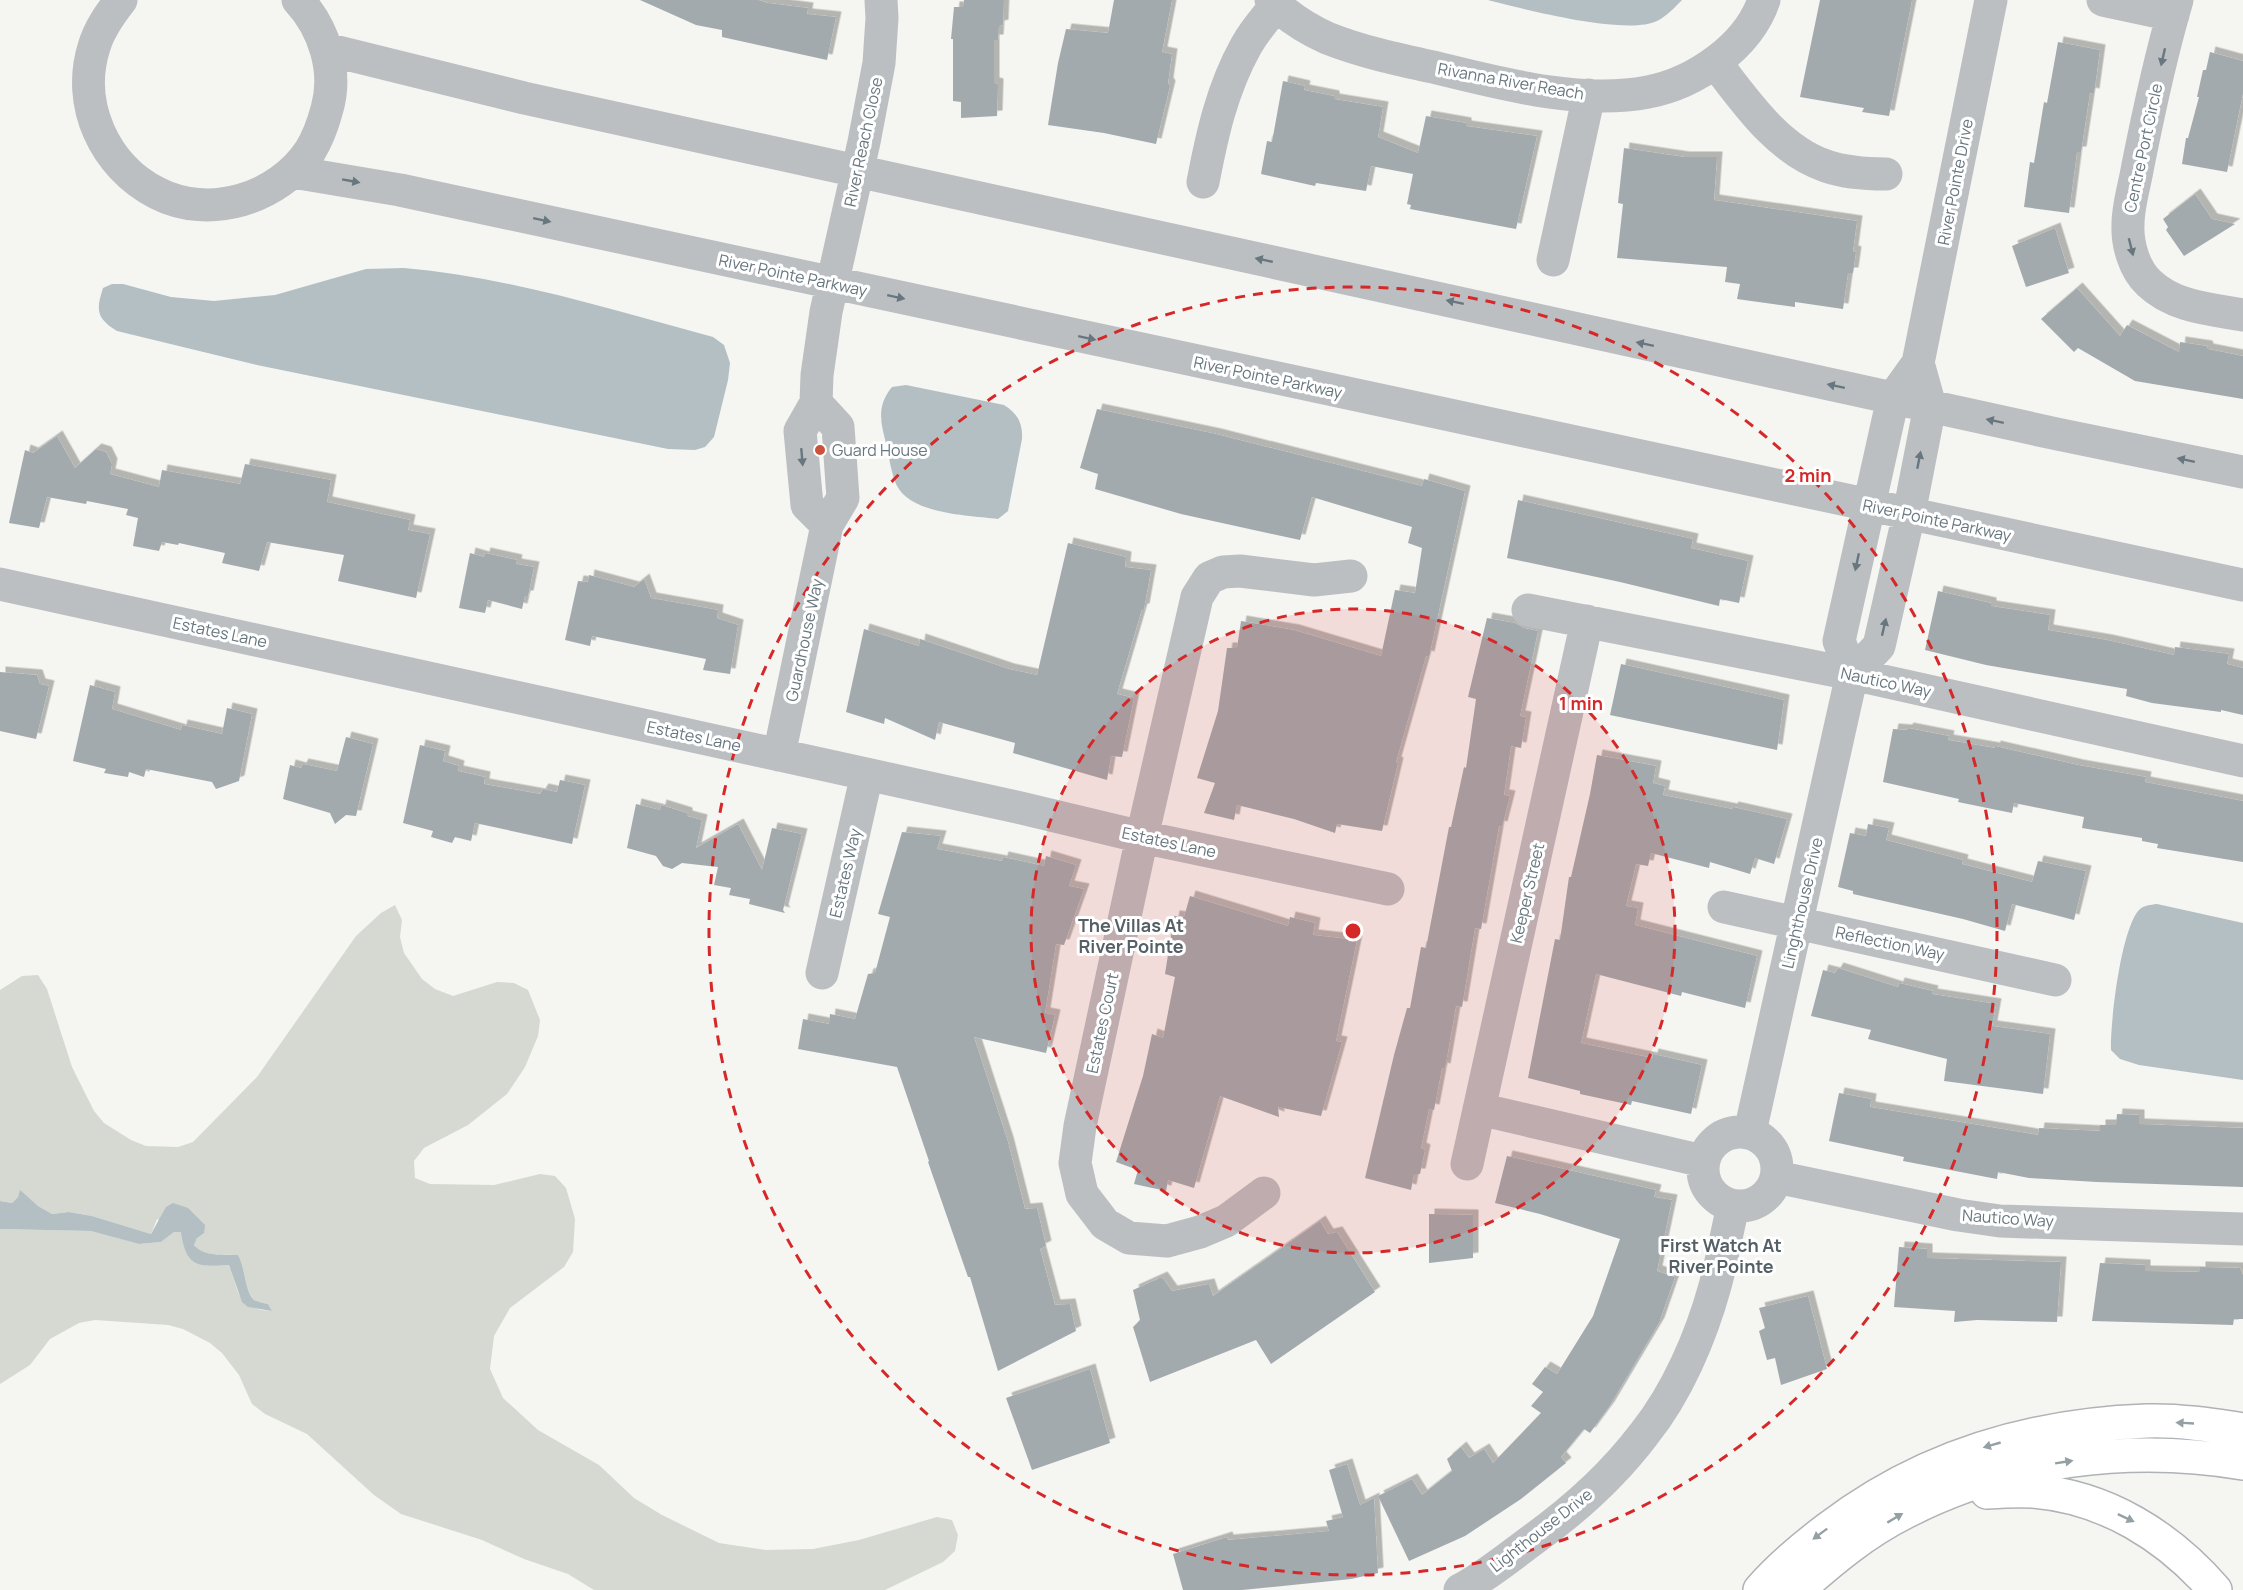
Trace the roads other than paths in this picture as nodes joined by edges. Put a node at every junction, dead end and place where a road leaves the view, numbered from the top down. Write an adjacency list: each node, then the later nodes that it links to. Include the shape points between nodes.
1 (122, 0): 13 (street, via 105,20 88,76 98,132 113,157 133,178 158,193 185,202 214,205 243,200 270,189)
2 (298, 0): 9 (street, via 318,28)
3 (881, 0): 12 (street, River Reach Close, via 879,63)
4 (1764, 0): 10 (street, Rivanna River Reach, via 1748,30)
5 (1991, 0): 19 (street, River Pointe Drive)
6 (2103, 0): 8 (street, Centre Port Circle)
7 (1274, 2): 11 (street, Rivanna River Reach, via 1298,22 1327,38 1390,57 1484,80); 15 (street, via 1230,79 1214,125)
8 (2175, 8): 18 (street, Centre Port Circle, one-way to 18, via 2127,224 2130,248 2139,271 2163,294 2184,304)
9 (326, 49): 12 (street, via 524,98); 13 (street, via 330,102 322,128)
10 (1715, 62): 11 (street, Rivanna River Reach, via 1681,81 1650,92); 14 (street, via 1779,138 1803,156 1856,173)
11 (1589, 96): 16 (street)
12 (858, 170): 17 (street, River Reach Close); 20 (street, one-way to 12)
13 (293, 172): 17 (street, River Pointe Parkway, one-way to 17, via 400,190)
14 (1886, 174)
15 (1203, 182)
16 (1553, 260)
17 (832, 283): 23 (street, River Pointe Parkway, one-way to 23); 31 (street, Guardhouse Way, via 816,403 800,430 807,505 827,525)
18 (2243, 315)
19 (1918, 363): 20 (street, River Pointe Drive); 21 (street, River Pointe Drive)
20 (1893, 398): 21 (street); 23 (street)
21 (1930, 406): 22 (street, one-way to 21); 24 (street, River Pointe Drive, one-way to 21)
22 (2243, 472)
23 (1869, 505): 24 (street, River Pointe Parkway); 30 (street, one-way to 30, via 1839,642)
24 (1909, 514): 27 (street, River Pointe Parkway); 30 (street, one-way to 24, via 1879,646)
25 (1351, 576): 34 (street, Estates Court, via 1314,580 1240,571 1209,578 1197,597)
26 (0, 584): 31 (street, Estates Lane)
27 (2243, 585)
28 (1528, 610): 29 (street, Nautico Way)
29 (1587, 621): 30 (street, Nautico Way); 40 (street, Keeper Street)
30 (1852, 674): 32 (street, Nautico Way); 37 (street, Linghthouse Drive)
31 (779, 755): 33 (street, Estates Lane)
32 (2243, 761)
33 (867, 774): 34 (street, Estates Lane); 38 (street, Estates Way)
34 (1142, 837): 35 (street, Estates Lane); 45 (street, Estates Court, via 1080,1126 1075,1163 1082,1194 1105,1224 1129,1238 1167,1241 1226,1221)
35 (1388, 889)
36 (1724, 907): 37 (street, Reflection Way)
37 (1798, 923): 39 (street, Reflection Way); 41 (street, Linghthouse Drive)
38 (822, 973)
39 (2055, 980)
40 (1479, 1109): 42 (street); 43 (street, Keeper Street)
41 (1750, 1132): 42 (street, via 1730,1132 1720,1137 1712,1143); 44 (street, via 1761,1137 1775,1155)
42 (1703, 1161): 46 (street, via 1702,1173 1712,1194)
43 (1467, 1164)
44 (1776, 1178): 46 (street, via 1765,1197 1755,1203); 47 (street, Nautico Way, via 2000,1221)
45 (1264, 1193)
46 (1733, 1206): 51 (street, Lighthouse Drive, via 1715,1287 1695,1344 1669,1397 1645,1434 1580,1503)
47 (2243, 1229)
48 (2243, 1430): 52 (highway, one-way to 52, via 2150,1421 2096,1424 1992,1444 1933,1465 1853,1509 1808,1544)
49 (2243, 1463): 50 (highway, one-way to 49, via 2027,1468 2095,1458 2175,1454)
50 (1946, 1492): 53 (highway, one-way to 50, via 1866,1535); 54 (highway, one-way to 54, via 2033,1491 2103,1507 2139,1524 2178,1552)
51 (1468, 1588)
52 (1760, 1590)
53 (1798, 1590)
54 (2215, 1590)

